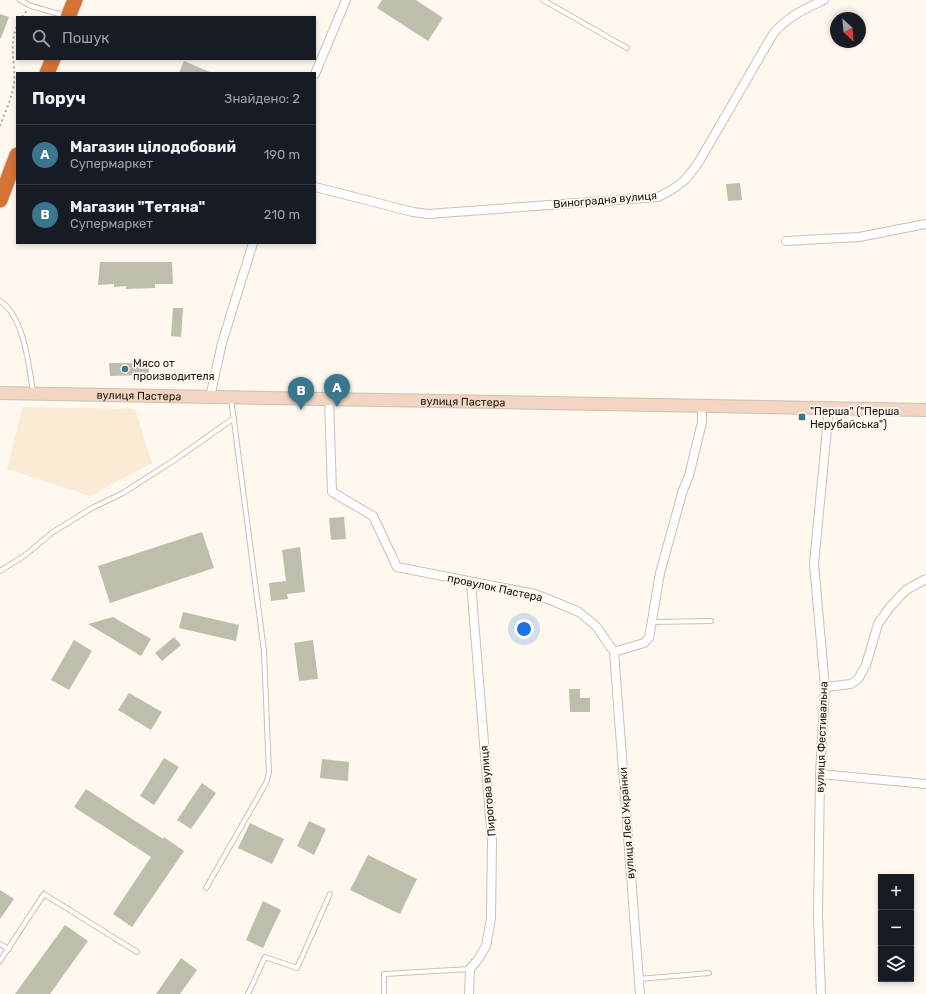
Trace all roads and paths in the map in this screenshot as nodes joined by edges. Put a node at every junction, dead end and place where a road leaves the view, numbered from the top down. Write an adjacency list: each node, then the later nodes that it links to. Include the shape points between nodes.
1 (20, 0): 6 (lane)
2 (75, 0): 7 (highway)
3 (346, 0): 12 (street)
4 (543, 0): 9 (lane)
5 (824, 0): 15 (street, Виноградна вулиця, via 781,23 772,34 688,178 677,188 658,197 428,214)
6 (65, 16)
7 (68, 16)
8 (16, 28): 13 (path, via 12,45 14,82)
9 (626, 48)
10 (53, 60): 11 (highway)
11 (47, 72)
12 (316, 72)
13 (0, 126)
14 (16, 157): 16 (highway)
15 (316, 187)
16 (0, 200)
17 (926, 224): 18 (street, via 859,237)
18 (786, 240)
19 (254, 244): 23 (street, via 222,343)
20 (0, 301): 22 (lane, via 11,312 26,347)
21 (0, 393): 22 (street, вулиця Пастера)
22 (33, 394): 23 (street, вулиця Пастера)
23 (210, 397): 24 (street, вулиця Пастера)
24 (231, 397): 25 (street, вулиця Пастера); 29 (lane)
25 (329, 399): 26 (street, вулиця Пастера); 32 (street, провулок Пастера, via 332,492 373,516 397,568)
26 (702, 406): 27 (street, вулиця Пастера); 34 (street, via 702,422 660,573)
27 (829, 408): 28 (street, вулиця Пастера); 36 (street, вулиця Фестивальна, via 814,564)
28 (926, 410)
29 (234, 418): 30 (lane, via 130,489 53,532 24,556); 39 (lane, via 264,651 269,773 266,784)
30 (0, 571)
31 (926, 579): 36 (street, via 906,590 878,624 866,665 858,679 851,684)
32 (471, 583): 35 (street, провулок Пастера, via 535,594 579,612 596,626); 45 (street, Пирогова вулиця, via 492,841 491,918 486,946)
33 (711, 621): 34 (lane)
34 (652, 622): 35 (street, via 649,638 644,643)
35 (614, 652): 47 (street, вулиця Лесі Українки)
36 (825, 687): 37 (street, вулиця Фестивальна)
37 (820, 774): 38 (street); 52 (street, вулиця Фестивальна, via 818,916)
38 (926, 784)
39 (206, 888)
40 (330, 894): 48 (lane, via 297,968 265,958)
41 (0, 944): 42 (lane)
42 (9, 949): 43 (lane, via 44,894); 44 (lane)
43 (137, 952)
44 (0, 961)
45 (470, 969): 49 (lane, via 384,974); 50 (street)
46 (709, 973): 47 (lane)
47 (639, 979): 51 (street, вулиця Лесі Українки)
48 (248, 994)
49 (384, 994)
50 (469, 994)
51 (640, 994)
52 (821, 994)

